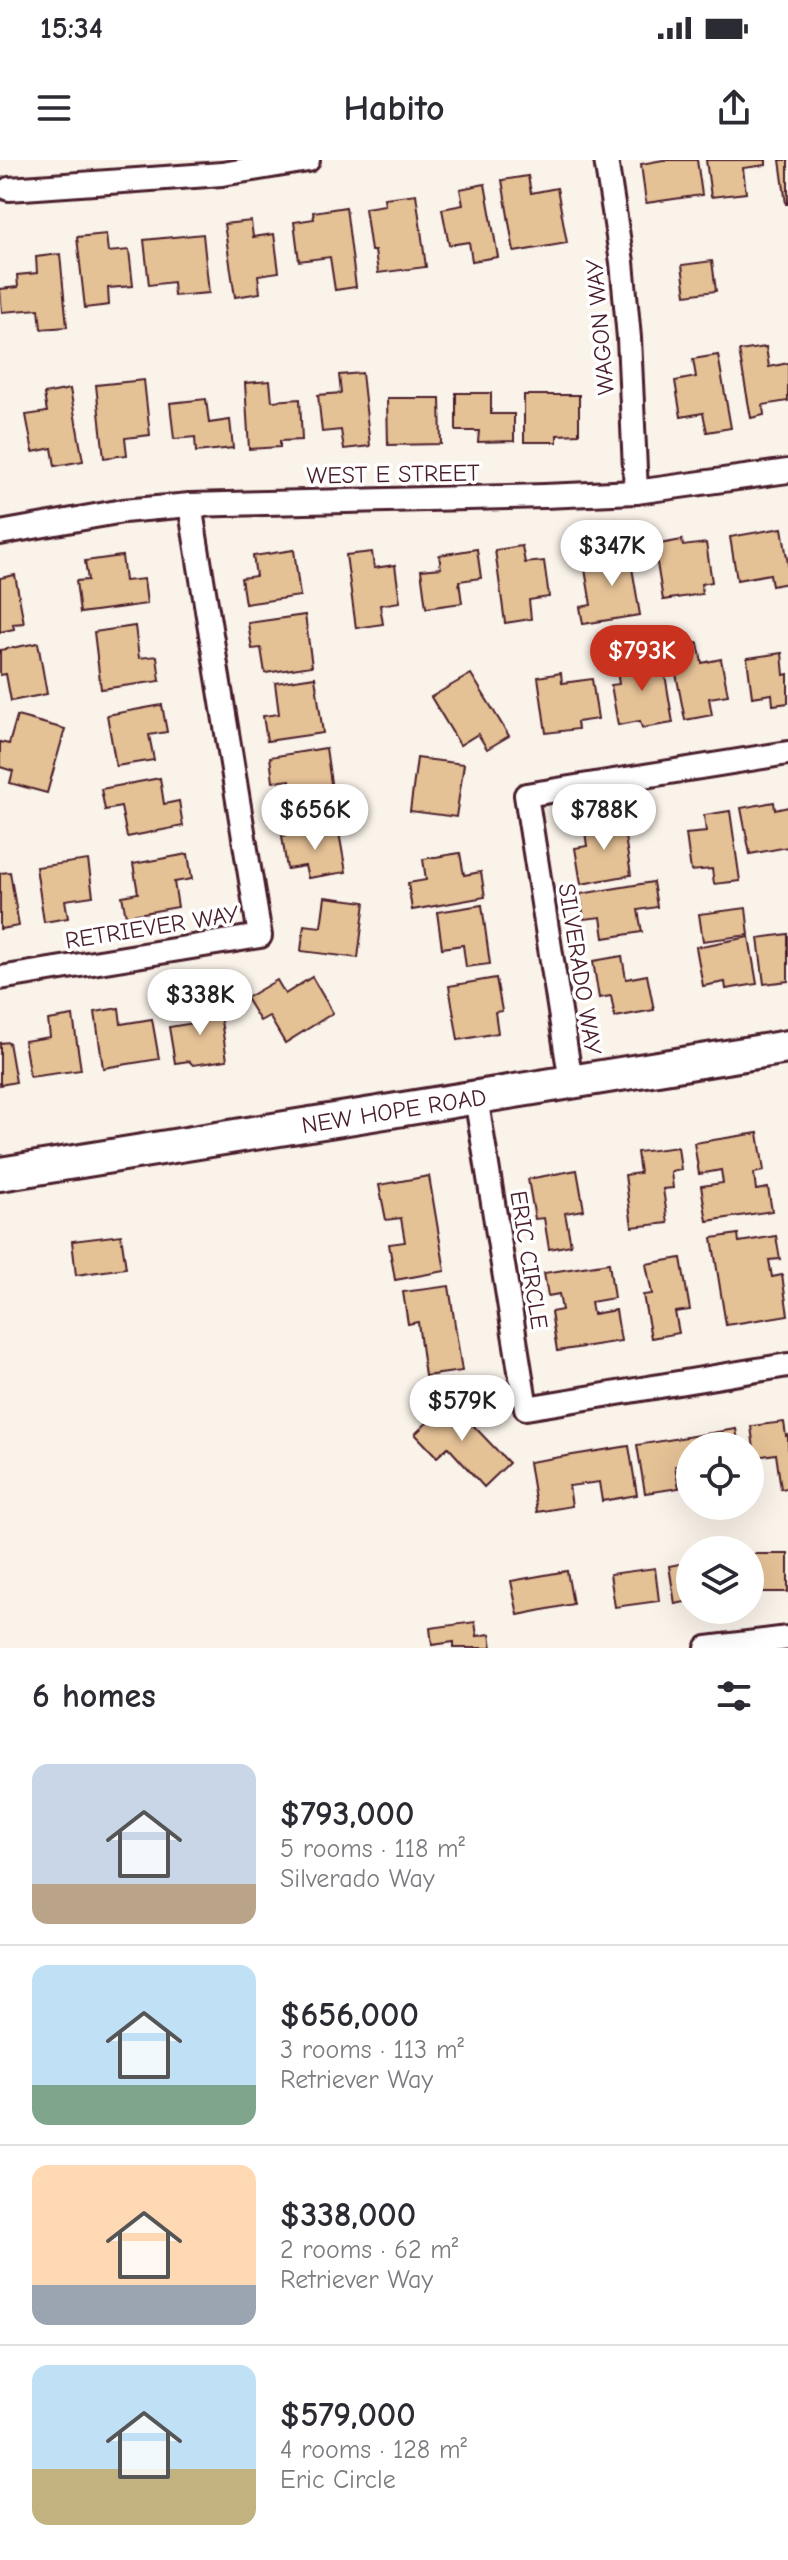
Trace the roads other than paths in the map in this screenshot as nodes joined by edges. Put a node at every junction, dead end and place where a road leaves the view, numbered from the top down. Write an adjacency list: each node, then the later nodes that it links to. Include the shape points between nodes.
1 (308, 160): 3 (street, via 208,175)
2 (606, 160): 5 (street, WAGON WAY, via 629,338)
3 (9, 189)
4 (788, 471): 5 (street, WEST E STREET)
5 (636, 492): 6 (street, WEST E STREET)
6 (190, 505): 7 (street, WEST E STREET); 9 (street, RETRIEVER WAY, via 260,936)
7 (0, 533)
8 (788, 753): 11 (street, SILVERADO WAY, via 526,795)
9 (0, 978)
10 (788, 1047): 11 (main road, NEW HOPE ROAD)
11 (571, 1082): 12 (main road, NEW HOPE ROAD)
12 (476, 1097): 13 (main road, NEW HOPE ROAD); 14 (street, ERIC CIRCLE, via 526,1408)
13 (0, 1174)
14 (788, 1365)
15 (788, 1638): 16 (street)
16 (707, 1648)

